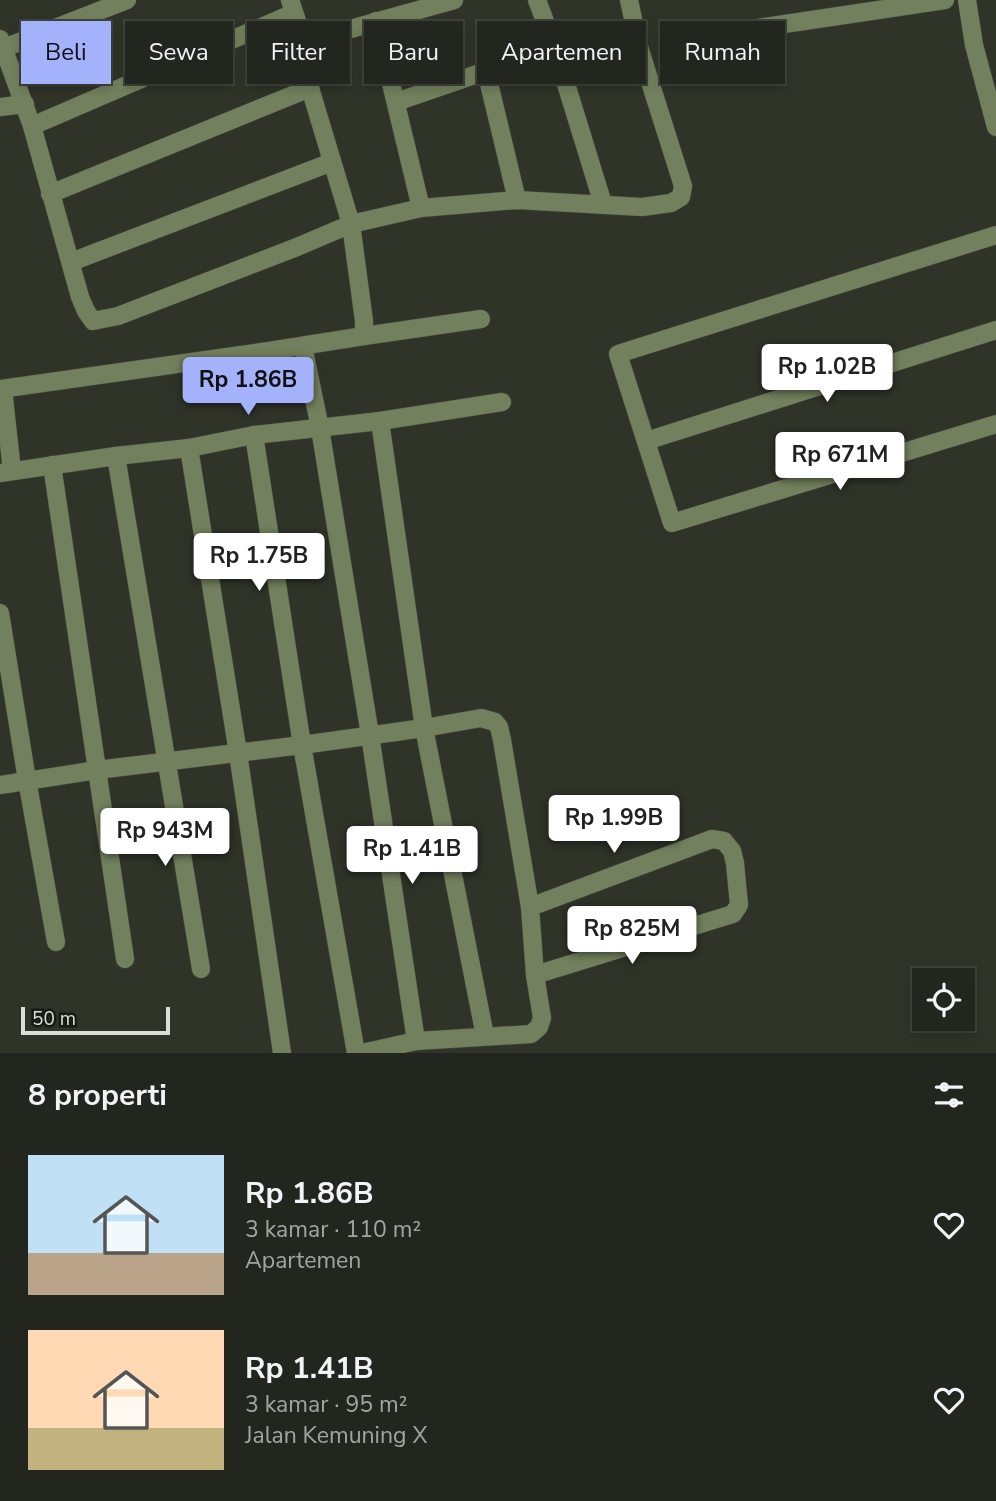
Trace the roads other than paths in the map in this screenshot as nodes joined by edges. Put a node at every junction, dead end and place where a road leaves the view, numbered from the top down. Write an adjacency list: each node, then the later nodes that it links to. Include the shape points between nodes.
1 (127, 0): 12 (street)
2 (454, 0): 8 (street)
3 (537, 0): 9 (street)
4 (629, 0): 10 (street)
5 (945, 0): 11 (street)
6 (967, 0): 24 (street)
7 (292, 6): 23 (street)
8 (376, 21)
9 (544, 21)
10 (633, 21)
11 (785, 24)
12 (2, 44): 21 (street)
13 (646, 69): 28 (street, via 683,186 681,197 642,207)
14 (477, 74): 20 (street)
15 (309, 84): 19 (street)
16 (392, 84): 20 (street)
17 (489, 84): 27 (street)
18 (566, 84): 28 (street)
19 (310, 88): 25 (street); 26 (street)
20 (396, 102): 29 (street)
21 (25, 104): 22 (street); 23 (street)
22 (0, 107)
23 (32, 126): 26 (street)
24 (996, 127)
25 (332, 162): 30 (street); 32 (street)
26 (50, 194): 32 (street)
27 (517, 200): 28 (street); 29 (street)
28 (603, 204)
29 (421, 208): 30 (street)
30 (351, 224): 32 (street, via 118,316 93,321); 35 (street)
31 (996, 235): 43 (street, via 618,354)
32 (71, 262)
33 (481, 319): 35 (street)
34 (996, 330): 43 (street)
35 (364, 336): 36 (street)
36 (303, 346): 37 (street); 41 (street)
37 (1, 389): 47 (street)
38 (502, 402): 39 (street)
39 (380, 421): 41 (street); 49 (street)
40 (996, 424): 43 (street, via 672,523)
41 (320, 428): 42 (street); 50 (street)
42 (254, 435): 44 (street); 51 (street)
43 (646, 441)
44 (189, 448): 45 (street); 52 (street)
45 (116, 456): 46 (street); 53 (street)
46 (52, 465): 47 (street); 54 (street)
47 (6, 472)
48 (0, 612): 55 (street)
49 (424, 728): 50 (street); 57 (street, via 481,718 499,727); 62 (street)
50 (370, 735): 51 (street); 63 (street)
51 (302, 745): 52 (street); 65 (street)
52 (238, 753): 53 (street); 64 (street)
53 (167, 761): 54 (street); 60 (street)
54 (97, 770): 55 (street); 59 (street)
55 (27, 780): 56 (street); 58 (street)
56 (0, 785)
57 (530, 907): 61 (street); 61 (street, via 712,839 724,841 732,850 739,905 733,914)
58 (56, 942)
59 (125, 959)
60 (201, 969)
61 (535, 975): 62 (street, via 542,1017 539,1027 531,1034)
62 (485, 1036): 63 (street)
63 (416, 1041): 66 (street)
64 (282, 1053)
65 (356, 1053)
66 (362, 1053)

